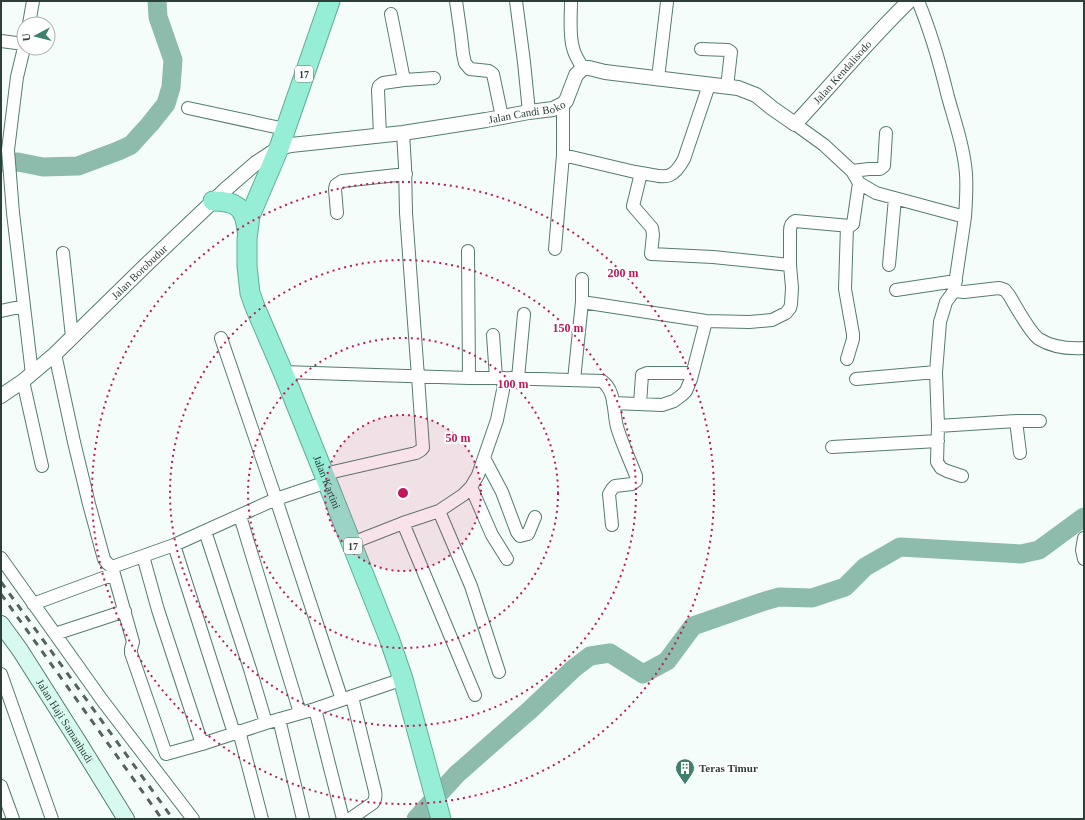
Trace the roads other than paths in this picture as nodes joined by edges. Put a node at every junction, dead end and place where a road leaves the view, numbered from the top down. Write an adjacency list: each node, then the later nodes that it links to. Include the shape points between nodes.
1 (33, 1): 10 (street)
2 (330, 1): 27 (highway, 17)
3 (456, 1): 24 (street, via 465,63 470,69 489,71 493,74)
4 (516, 1): 23 (street)
5 (571, 1): 15 (street, via 573,47)
6 (909, 1): 25 (street, Jalan Kendalisodo)
7 (918, 1): 40 (street, via 941,70 964,162 967,192)
8 (667, 2): 17 (street)
9 (392, 14): 18 (street)
10 (30, 16)
11 (1, 42): 12 (street)
12 (16, 43)
13 (701, 48): 20 (street, via 731,52)
14 (22, 56): 26 (street)
15 (583, 68): 17 (street); 21 (street, Jalan Candi Boko, via 576,75)
16 (434, 78): 18 (street)
17 (658, 78): 19 (street)
18 (404, 80): 30 (street, via 379,86)
19 (709, 85): 20 (street); 34 (street, via 678,170 666,177)
20 (727, 87): 25 (street, via 756,95)
21 (563, 104): 23 (street, Jalan Candi Boko, via 553,109); 32 (street)
22 (188, 108): 27 (street)
23 (529, 112): 24 (street, Jalan Candi Boko)
24 (502, 117): 28 (street, Jalan Candi Boko)
25 (795, 124): 33 (street, via 824,145)
26 (6, 125): 52 (street)
27 (285, 129): 31 (highway, 17)
28 (403, 133): 30 (street, Jalan Candi Boko); 35 (street)
29 (886, 133): 33 (street, via 884,166 880,169)
30 (380, 135): 31 (street, Jalan Candi Boko)
31 (279, 148): 38 (street, Jalan Borobudur, via 256,163); 43 (highway, Jalan Kartini / 17, via 250,216)
32 (564, 155): 34 (street); 42 (street)
33 (852, 171): 36 (street)
34 (641, 172): 46 (street, via 633,204 652,228 651,254)
35 (406, 174): 39 (street, via 342,181 335,189); 66 (street, via 406,218)
36 (859, 183): 37 (street, via 876,193); 41 (street, via 853,224)
37 (895, 198): 40 (street); 47 (street)
38 (213, 201): 43 (highway, via 224,201 241,209 246,220); 57 (street, Jalan Borobudur)
39 (337, 213)
40 (965, 217): 49 (street)
41 (847, 226): 46 (street, via 793,222 790,231); 61 (street, via 845,289 854,334)
42 (556, 237)
43 (247, 239): 62 (highway, Jalan Kartini / 17, via 247,266 252,300)
44 (468, 251): 67 (street)
45 (64, 253): 57 (street)
46 (790, 265): 55 (street, via 791,304 786,312 772,320)
47 (889, 265)
48 (582, 279): 51 (street)
49 (955, 286): 50 (street); 59 (street, via 964,292 999,288 1005,290 1039,339 1060,347); 63 (street, via 946,302 940,322)
50 (896, 290)
51 (582, 302): 55 (street); 71 (street)
52 (24, 306): 53 (street); 65 (street)
53 (1, 311)
54 (524, 314): 69 (street)
55 (706, 321): 64 (street)
56 (493, 334): 68 (street)
57 (72, 337): 60 (street, Jalan Borobudur)
58 (221, 338): 86 (street)
59 (1084, 348)
60 (55, 354): 65 (street, Jalan Borobudur); 100 (street, via 90,509 104,559)
61 (847, 359)
62 (283, 372): 66 (street); 84 (highway, Jalan Kartini / 17)
63 (936, 372): 70 (street); 77 (street)
64 (692, 373): 74 (street, via 686,391 674,400 662,404); 74 (street, via 643,374)
65 (28, 377): 72 (street, Jalan Borobudur); 82 (street)
66 (418, 377): 67 (street); 84 (street, via 423,448 416,453)
67 (469, 378): 68 (street)
68 (500, 378): 69 (street); 81 (street, via 503,390 497,420)
69 (518, 378): 71 (street)
70 (856, 379)
71 (574, 380): 73 (street, via 602,381 607,385)
72 (1, 396)
73 (614, 403): 74 (street); 91 (street, via 617,426 636,482 615,486 609,494)
74 (640, 404)
75 (1016, 421): 76 (street); 77 (street); 80 (street)
76 (1040, 422)
77 (938, 426): 78 (street)
78 (938, 441): 79 (street); 83 (street, via 938,462 941,468)
79 (832, 447)
80 (1020, 453)
81 (484, 458): 85 (street); 89 (street, via 502,492 520,536 528,534)
82 (42, 466)
83 (962, 476)
84 (326, 478): 86 (street); 94 (highway, Jalan Kartini / 17)
85 (471, 487): 87 (street); 98 (street, via 492,535)
86 (276, 499): 88 (street); 109 (street)
87 (439, 512): 90 (street); 105 (street, via 471,586)
88 (240, 516): 92 (street); 111 (street)
89 (535, 517)
90 (403, 523): 94 (street); 108 (street)
91 (612, 525)
92 (205, 530): 95 (street); 113 (street)
93 (1084, 538): 99 (street)
94 (352, 543): 107 (highway, Jalan Kartini / 17)
95 (174, 545): 96 (street); 114 (street)
96 (143, 556): 100 (street); 115 (street)
97 (1, 558): 101 (street)
98 (507, 559)
99 (1084, 559)
100 (113, 570): 101 (street); 102 (street)
101 (33, 604): 104 (street)
102 (125, 611): 104 (street); 116 (street, via 133,642 131,653)
103 (1, 624): 120 (main road, Jalan Haji Samanhudi, via 79,743)
104 (55, 634): 117 (street)
105 (499, 672)
106 (1, 674): 122 (street)
107 (403, 679): 109 (street); 119 (highway, Jalan Kartini / 17)
108 (475, 695)
109 (347, 698): 110 (street); 127 (street, via 376,797 373,803)
110 (315, 709): 111 (street); 126 (street)
111 (300, 714): 112 (street)
112 (279, 719): 113 (street); 125 (street)
113 (266, 722): 114 (street)
114 (237, 732): 115 (street); 124 (street)
115 (202, 744): 116 (street)
116 (166, 754): 117 (street)
117 (148, 760): 123 (street)
118 (1, 786): 121 (street)
119 (440, 817)
120 (122, 818)
121 (13, 819)
122 (52, 819)
123 (193, 819)
124 (262, 819)
125 (303, 819)
126 (342, 819)
127 (350, 819)

